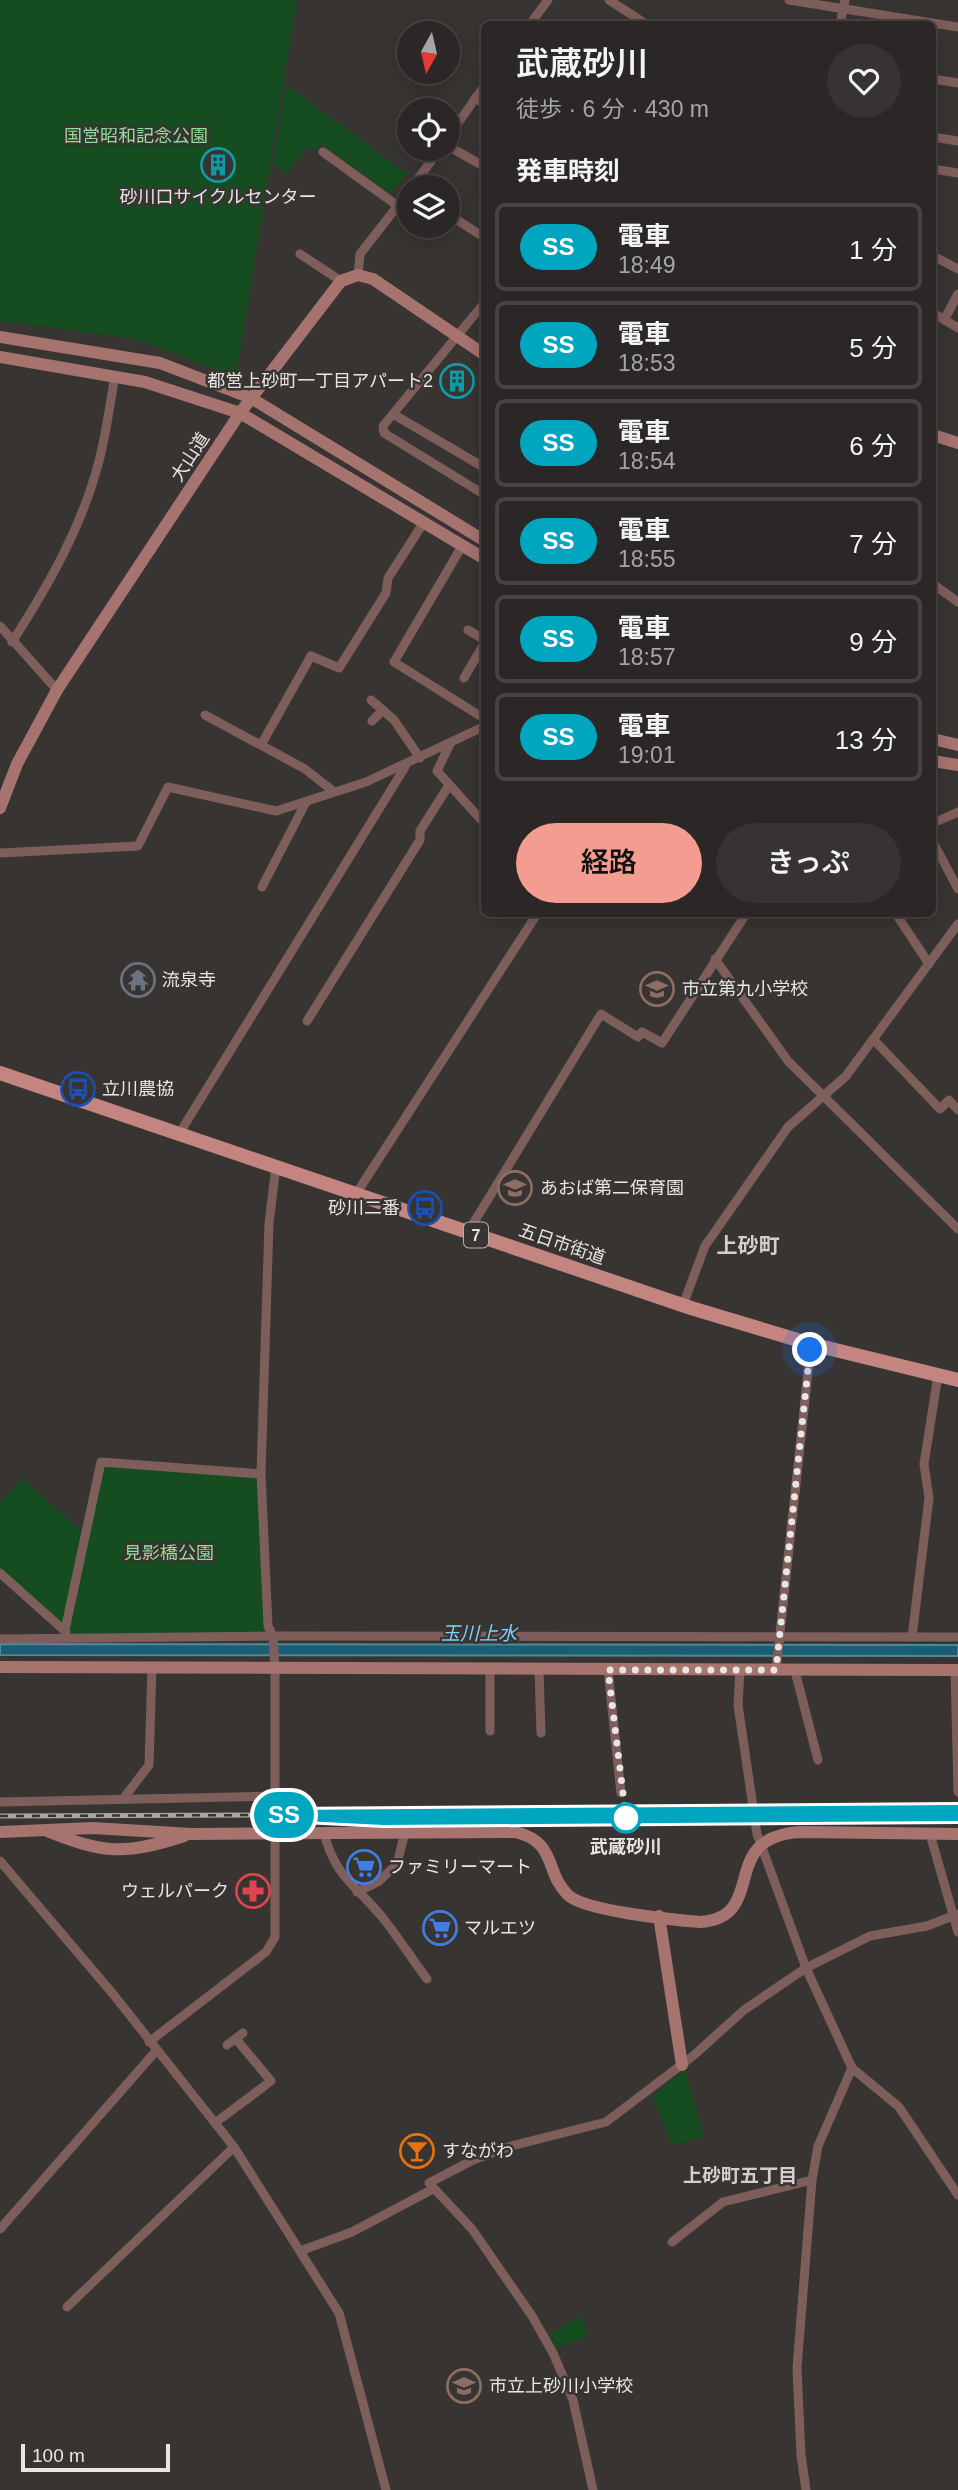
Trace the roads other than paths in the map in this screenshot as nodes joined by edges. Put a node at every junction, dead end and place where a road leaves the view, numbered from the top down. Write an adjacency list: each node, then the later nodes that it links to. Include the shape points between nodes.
1 (548, 0): 5 (street)
2 (609, 0): 6 (street)
3 (789, 0): 4 (street)
4 (844, 4): 7 (street)
5 (532, 21)
6 (641, 21)
7 (928, 21)
8 (936, 23): 9 (street)
9 (958, 27)
10 (936, 79): 11 (street)
11 (958, 83)
12 (481, 90): 13 (street)
13 (475, 98): 14 (street); 15 (street)
14 (481, 102)
15 (460, 120)
16 (936, 137): 17 (street)
17 (958, 141)
18 (323, 152): 23 (street)
19 (460, 153): 20 (street)
20 (481, 165)
21 (936, 169): 22 (street)
22 (958, 173)
23 (397, 204)
24 (397, 206): 30 (street, via 360,254)
25 (460, 222): 26 (street)
26 (481, 235)
27 (300, 254): 31 (street)
28 (936, 258): 29 (street)
29 (958, 269)
30 (358, 275): 31 (street); 38 (street, via 373,279)
31 (341, 281): 42 (street, 大山道)
32 (958, 294): 35 (street)
33 (481, 307): 38 (street)
34 (936, 315): 35 (street)
35 (944, 320): 36 (street)
36 (958, 328)
37 (0, 337): 42 (street, via 160,363)
38 (456, 337): 39 (street); 44 (street)
39 (481, 353)
40 (0, 357): 41 (street)
41 (116, 376): 43 (street); 58 (street, via 87,501 51,581)
42 (251, 398): 43 (street, 大山道); 50 (street)
43 (240, 413): 49 (street); 61 (street, 大山道)
44 (393, 414): 47 (street); 48 (street, via 383,426 384,433)
45 (936, 436): 46 (street)
46 (958, 443)
47 (481, 466)
48 (481, 493)
49 (424, 522): 51 (street); 71 (street, via 340,668 312,656)
50 (481, 539)
51 (462, 545): 52 (street); 65 (street, via 394,662)
52 (481, 557)
53 (936, 589): 54 (street)
54 (958, 602)
55 (0, 626): 58 (street)
56 (468, 630): 57 (street)
57 (481, 638)
58 (12, 642): 61 (street)
59 (481, 648): 60 (street)
60 (464, 678)
61 (57, 690): 79 (street, 大山道, via 17,764)
62 (371, 699): 63 (street)
63 (383, 710): 66 (street); 72 (street)
64 (205, 715): 71 (street)
65 (481, 716)
66 (372, 721)
67 (481, 728): 69 (street)
68 (936, 740): 70 (street)
69 (450, 744): 72 (street); 76 (street, via 437,771)
70 (958, 745)
71 (261, 746): 77 (street, via 305,769)
72 (420, 758): 74 (street)
73 (936, 761): 75 (street)
74 (406, 765): 77 (street); 98 (street)
75 (958, 765)
76 (449, 785): 81 (street); 93 (street, via 420,831 420,840)
77 (333, 791): 78 (street)
78 (306, 802): 84 (street, via 276,811 168,787 138,846); 85 (street)
79 (0, 808)
80 (958, 812): 82 (street)
81 (481, 820)
82 (936, 822)
83 (936, 848): 86 (street)
84 (0, 853)
85 (262, 887)
86 (958, 889)
87 (535, 917): 100 (street)
88 (744, 917): 91 (street)
89 (898, 917): 92 (street)
90 (958, 924): 92 (street)
91 (715, 959): 96 (street, via 788,1061); 102 (street, via 662,1043 642,1032 638,1037 601,1014)
92 (929, 964): 94 (street)
93 (307, 1021)
94 (873, 1039): 96 (street); 97 (street, via 940,1109 949,1100)
95 (0, 1073): 98 (main road, 五日市街道 / 7)
96 (826, 1096): 101 (street); 103 (street, via 788,1127 705,1246)
97 (958, 1110)
98 (179, 1134): 99 (main road, 五日市街道 / 7)
99 (276, 1166): 100 (main road, 五日市街道 / 7); 107 (street, via 269,1223)
100 (356, 1194): 102 (main road, 五日市街道 / 7)
101 (958, 1228)
102 (468, 1232): 103 (main road, 五日市街道 / 7)
103 (683, 1305): 104 (main road, 五日市街道 / 7, via 794,1333)
104 (811, 1344): 105 (main road, 五日市街道 / 7); 114 (street)
105 (938, 1375): 106 (main road, 五日市街道 / 7); 110 (street, via 924,1464 929,1498)
106 (958, 1380)
107 (261, 1474): 109 (street, via 102,1462); 113 (street, via 268,1626)
108 (0, 1573): 109 (street)
109 (67, 1634): 112 (street); 113 (street)
110 (912, 1637): 111 (street); 114 (street)
111 (958, 1637)
112 (0, 1639)
113 (273, 1639): 114 (street); 115 (street)
114 (777, 1642): 118 (street)
115 (274, 1665): 117 (street); 119 (street); 130 (street)
116 (0, 1667): 117 (street)
117 (152, 1667): 131 (street, via 149,1765)
118 (776, 1668): 122 (street); 124 (street)
119 (490, 1670): 120 (street); 125 (street)
120 (540, 1670): 121 (street); 126 (street)
121 (608, 1670): 122 (street); 129 (street)
122 (740, 1670): 141 (street, via 738,1706 757,1834)
123 (956, 1670): 124 (street); 128 (street)
124 (794, 1671): 127 (street)
125 (490, 1731)
126 (541, 1733)
127 (818, 1760)
128 (958, 1792)
129 (621, 1793)
130 (276, 1796): 131 (street); 137 (street)
131 (123, 1800): 132 (street)
132 (0, 1802)
133 (47, 1831): 134 (street); 136 (street); 136 (street, via 113,1852)
134 (0, 1832)
135 (405, 1832): 138 (street); 143 (street, via 397,1864 378,1882); 145 (street, via 522,1834 545,1850 560,1886 577,1902)
136 (192, 1833): 137 (street)
137 (275, 1833): 138 (street); 149 (street, via 276,1928 272,1945)
138 (324, 1833): 143 (street, via 332,1859)
139 (930, 1834): 140 (street); 141 (street, via 779,1833); 144 (street)
140 (958, 1834)
141 (762, 1842): 145 (street, via 749,1860 739,1899 723,1916 704,1922); 147 (street)
142 (0, 1861): 149 (street)
143 (357, 1892): 148 (street)
144 (956, 1915): 146 (street); 147 (street, via 927,1926 870,1936)
145 (659, 1916): 152 (street)
146 (958, 1933)
147 (806, 1968): 152 (street, via 744,2010); 153 (street)
148 (428, 1979)
149 (149, 2042): 151 (street)
150 (227, 2045): 154 (street, via 240,2036 271,2081)
151 (156, 2051): 154 (street); 159 (street)
152 (682, 2065): 157 (street, via 606,2122 473,2160 429,2183)
153 (852, 2068): 156 (street, via 818,2146); 158 (street, via 899,2107)
154 (215, 2123): 155 (street)
155 (234, 2147): 161 (street); 162 (street)
156 (812, 2180): 160 (street, via 723,2202); 165 (street, via 797,2368)
157 (433, 2189): 161 (street, via 352,2232); 164 (street, via 472,2228 553,2353 573,2400)
158 (958, 2195)
159 (0, 2229)
160 (672, 2242)
161 (300, 2251): 163 (street, via 339,2313)
162 (67, 2307)
163 (386, 2490)
164 (593, 2490)
165 (806, 2490)

